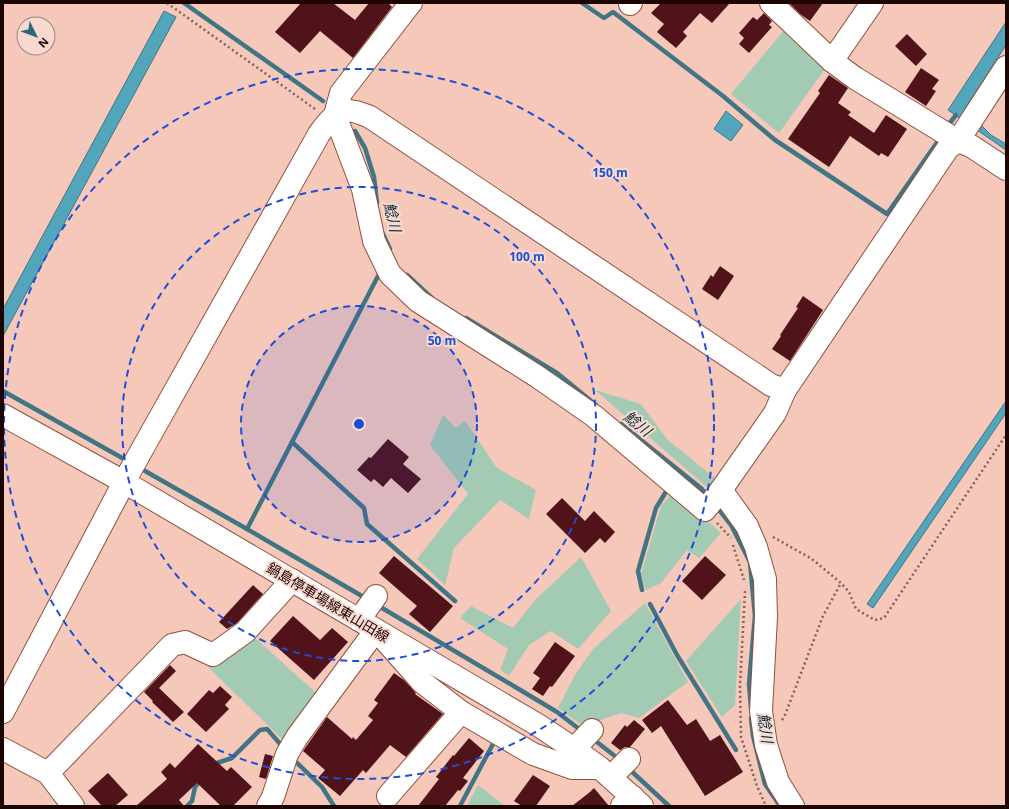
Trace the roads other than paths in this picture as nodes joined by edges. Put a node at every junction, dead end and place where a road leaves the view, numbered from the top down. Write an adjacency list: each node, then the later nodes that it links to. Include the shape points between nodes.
1 (411, 3): 6 (street, via 341,93)
2 (771, 3): 4 (street)
3 (872, 3): 4 (street)
4 (832, 61): 7 (street, via 855,78)
5 (1006, 67): 7 (street)
6 (328, 114): 9 (street, via 349,110 370,117 771,385); 11 (street, via 326,125); 12 (street, via 363,189 374,241 390,274 418,301 535,375 594,416 705,510)
7 (966, 127): 8 (street, via 972,146); 9 (street, via 948,148)
8 (1006, 169)
9 (785, 390): 12 (street, via 776,413)
10 (3, 414): 11 (street, 鍋島停車場線東山田線)
11 (124, 482): 13 (street, 鍋島停車場線東山田線); 15 (street)
12 (721, 490): 24 (street, via 747,526 756,547 764,579 766,617 761,711 766,745 778,782)
13 (292, 580): 14 (street, 鍋島停車場線東山田線); 19 (street, via 245,632 213,655 184,642 172,645)
14 (370, 613): 16 (street, via 422,682); 18 (street, 鍋島停車場線東山田線, via 538,725 584,739); 23 (street, via 287,754)
15 (3, 712)
16 (461, 712): 18 (street, via 533,754 572,768); 20 (street)
17 (3, 749): 19 (street)
18 (615, 768): 21 (street, 鍋島停車場線東山田線)
19 (48, 773): 22 (street)
20 (388, 796)
21 (632, 803)
22 (73, 806)
23 (268, 806)
24 (793, 806)

